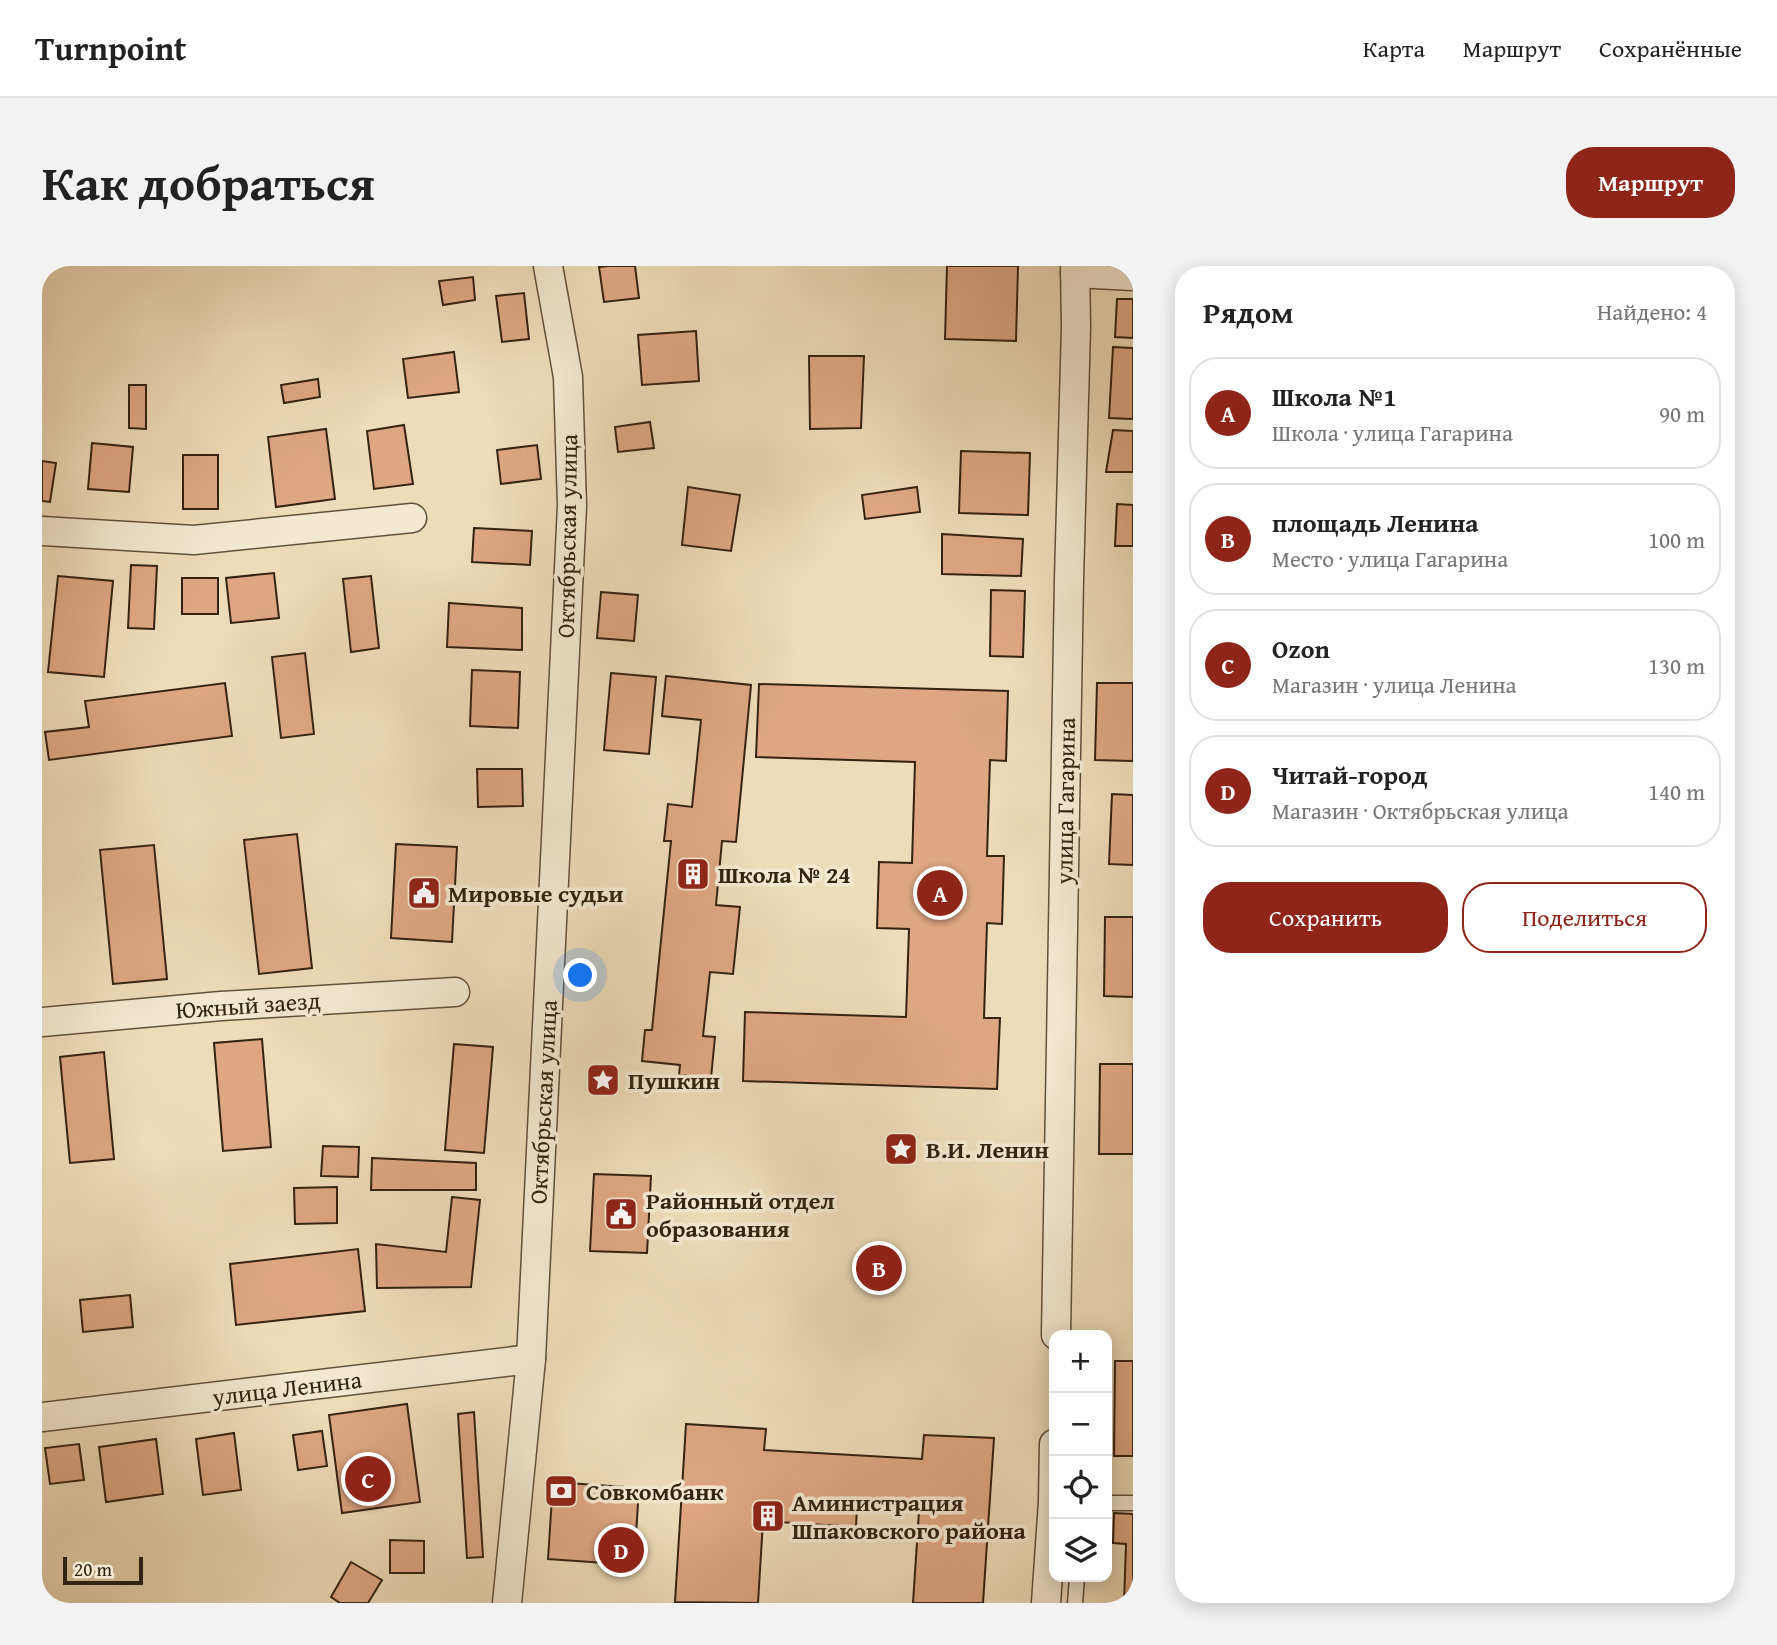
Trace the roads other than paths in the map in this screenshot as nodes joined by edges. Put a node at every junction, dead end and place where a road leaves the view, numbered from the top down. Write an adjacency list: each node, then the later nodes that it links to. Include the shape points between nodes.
1 (548, 266): 9 (street, Октябрьская улица, via 569,377 572,506)
2 (1075, 270): 3 (street); 8 (street, улица Гагарина)
3 (1133, 275)
4 (412, 518): 5 (street, via 194,540)
5 (42, 531)
6 (455, 992): 7 (street, Южный заезд)
7 (42, 1022)
8 (1056, 1330)
9 (531, 1359): 10 (street, улица Ленина); 15 (street, Октябрьская улица)
10 (42, 1417)
11 (1112, 1503): 12 (lane)
12 (1133, 1503)
13 (1053, 1519): 16 (street)
14 (1077, 1582): 17 (lane)
15 (507, 1603)
16 (1046, 1603)
17 (1075, 1603)

